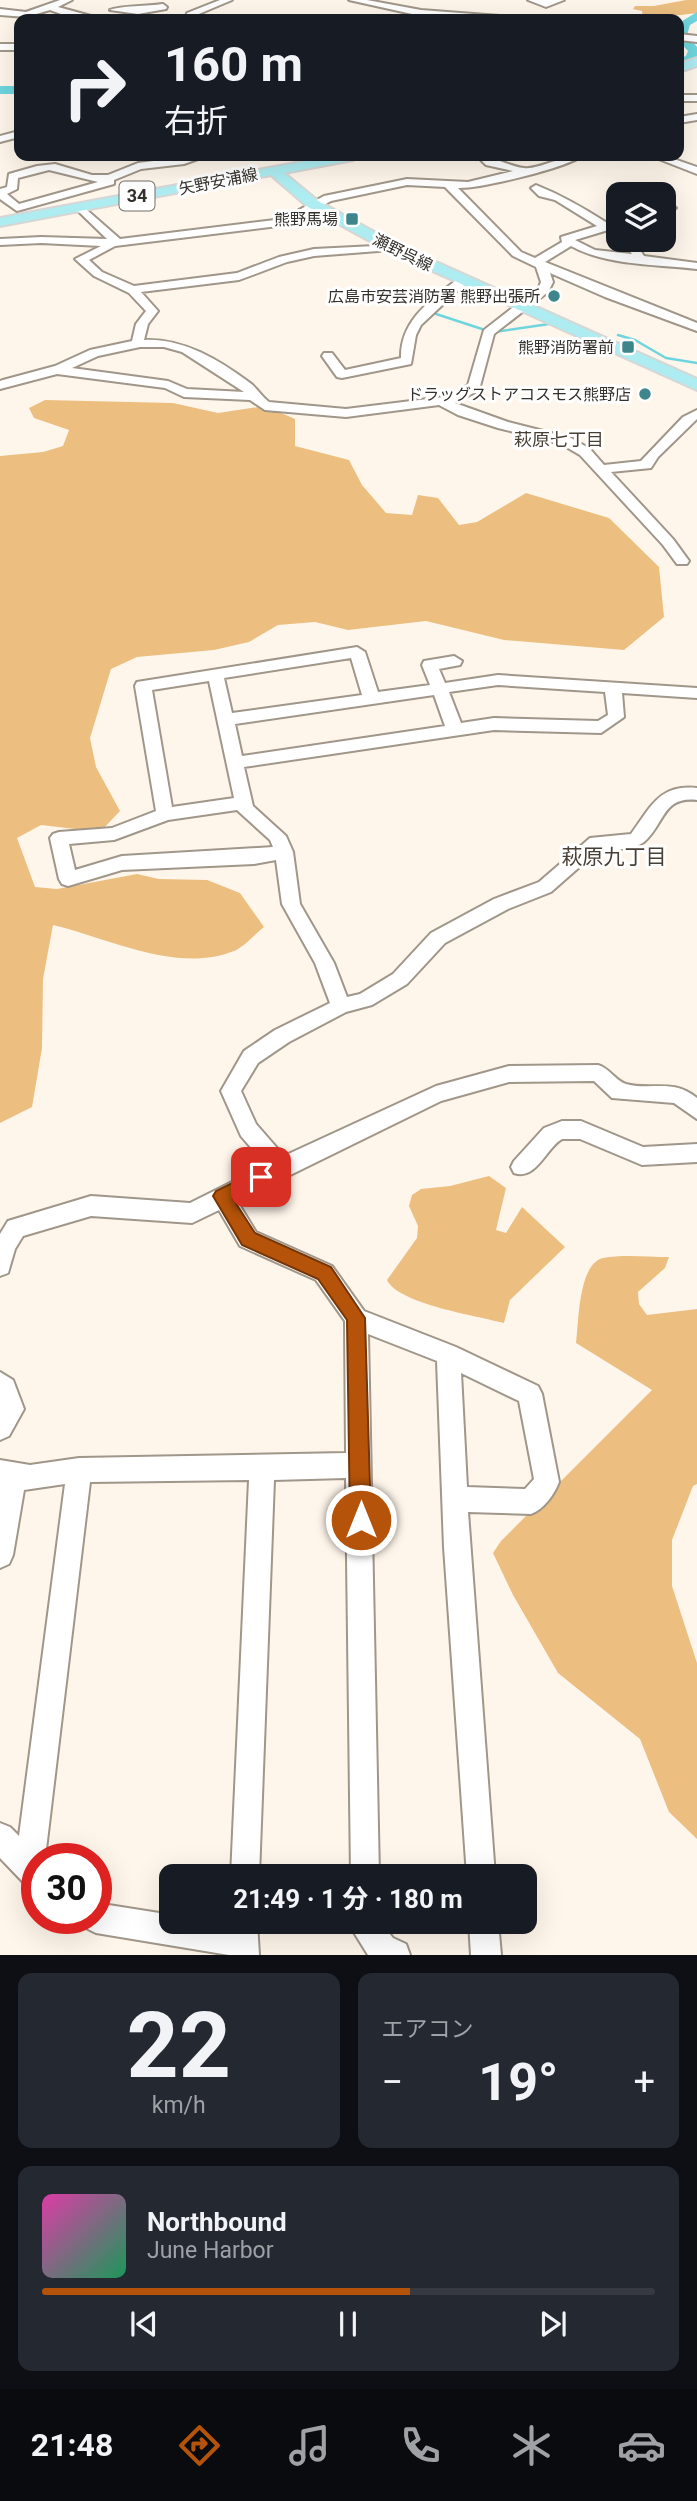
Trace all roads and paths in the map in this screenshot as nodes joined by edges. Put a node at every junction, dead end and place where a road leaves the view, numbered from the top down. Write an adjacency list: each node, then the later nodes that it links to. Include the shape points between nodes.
1 (68, 0): 10 (street)
2 (154, 0): 16 (street)
3 (228, 0): 11 (street)
4 (353, 0): 8 (street)
5 (532, 0): 6 (street, via 546,4)
6 (560, 0)
7 (194, 1): 11 (street)
8 (367, 1): 18 (street)
9 (465, 4): 19 (street)
10 (49, 8): 13 (street); 14 (street)
11 (212, 8): 17 (street)
12 (114, 10): 15 (street)
13 (30, 14)
14 (68, 14)
15 (164, 14)
16 (172, 14)
17 (193, 14)
18 (440, 14)
19 (460, 14)
20 (191, 161): 28 (street, via 141,165)
21 (324, 161): 25 (main road, 矢野安浦線 / 34)
22 (488, 161): 27 (street)
23 (560, 161): 27 (street)
24 (670, 161): 26 (street)
25 (273, 170): 32 (main road, 瀬野呉線); 33 (main road, 矢野安浦線 / 34)
26 (697, 171)
27 (524, 172): 29 (street)
28 (121, 175): 31 (street, via 80,192 17,208); 31 (street, via 104,179 62,168 34,170 13,176 12,189)
29 (449, 185): 32 (street, via 407,182); 43 (street, via 517,254)
30 (536, 188): 34 (street)
31 (0, 194)
32 (313, 204): 39 (street, via 286,222); 40 (main road, 瀬野呉線)
33 (80, 207): 35 (main road, 矢野安浦線 / 34); 39 (street)
34 (606, 221)
35 (0, 222)
36 (606, 227): 38 (street, via 566,237)
37 (0, 242): 39 (street)
38 (570, 242): 42 (street, via 592,254); 43 (street)
39 (117, 243): 46 (street, via 81,259 98,274)
40 (391, 247): 45 (main road, 瀬野呉線); 46 (street, via 307,254 239,276)
41 (636, 252): 42 (street)
42 (642, 261): 44 (street)
43 (539, 265): 47 (street, via 547,282); 48 (street)
44 (697, 266)
45 (463, 280): 47 (main road, 瀬野呉線); 50 (street, via 419,317 405,346 407,361 342,374)
46 (133, 290): 49 (street, via 152,311 142,324)
47 (524, 306): 53 (main road, 瀬野呉線); 55 (street, via 488,333 474,387 455,399)
48 (697, 327)
49 (137, 344): 51 (street, via 92,354); 54 (street, via 178,345 248,387)
50 (328, 356)
51 (57, 370): 52 (street); 54 (street, via 168,385 184,393)
52 (0, 385)
53 (697, 385)
54 (253, 396): 55 (street, via 265,406 346,414)
55 (441, 401): 57 (street, via 503,425 566,441)
56 (697, 414): 57 (street, via 684,421 670,441 650,455 646,465)
57 (602, 469): 58 (street)
58 (682, 561)
59 (454, 661): 61 (street, via 430,665)
60 (215, 673): 64 (street, via 357,652); 65 (street); 70 (street, via 143,686)
61 (439, 687): 62 (street, via 498,680); 64 (street); 66 (street)
62 (613, 688): 63 (street); 66 (street, via 616,717 601,727 494,724)
63 (697, 693)
64 (371, 696): 65 (street)
65 (225, 720): 67 (street)
66 (455, 729): 67 (street)
67 (235, 763): 69 (street)
68 (697, 794): 72 (street, via 680,792 665,801 637,838 596,843 545,887 438,938 400,979 365,1000)
69 (243, 803): 70 (street); 71 (street, via 277,836)
70 (165, 814): 71 (street, via 114,834 59,838 68,879 122,863)
71 (284, 852): 72 (street, via 290,904 324,963)
72 (341, 1006): 75 (street, via 251,1057 231,1091 248,1130)
73 (697, 1110): 75 (street, via 678,1095 619,1092 598,1073 509,1074 436,1094)
74 (697, 1153): 76 (street, via 642,1156 581,1130 562,1130 551,1134)
75 (281, 1167): 77 (street)
76 (522, 1167)
77 (222, 1196): 78 (street, via 191,1213 91,1206 16,1228); 79 (street, via 248,1239 324,1273)
78 (0, 1266)
79 (356, 1318): 80 (street); 83 (street)
80 (448, 1354): 87 (street); 87 (street, via 530,1394 547,1482 531,1502)
81 (0, 1383): 82 (street, via 12,1409)
82 (0, 1428)
83 (360, 1465): 84 (street); 93 (street)
84 (262, 1469): 85 (street); 92 (street)
85 (79, 1470): 86 (street); 90 (street)
86 (6, 1476): 88 (street)
87 (455, 1499): 94 (street)
88 (0, 1555)
89 (0, 1837): 91 (street)
90 (36, 1843)
91 (21, 1859)
92 (246, 1864)
93 (365, 1864)
94 (480, 1864)
95 (112, 1920): 98 (street)
96 (366, 1934): 99 (street)
97 (485, 1934): 100 (street)
98 (243, 1939)
99 (396, 1955)
100 (486, 1955)

